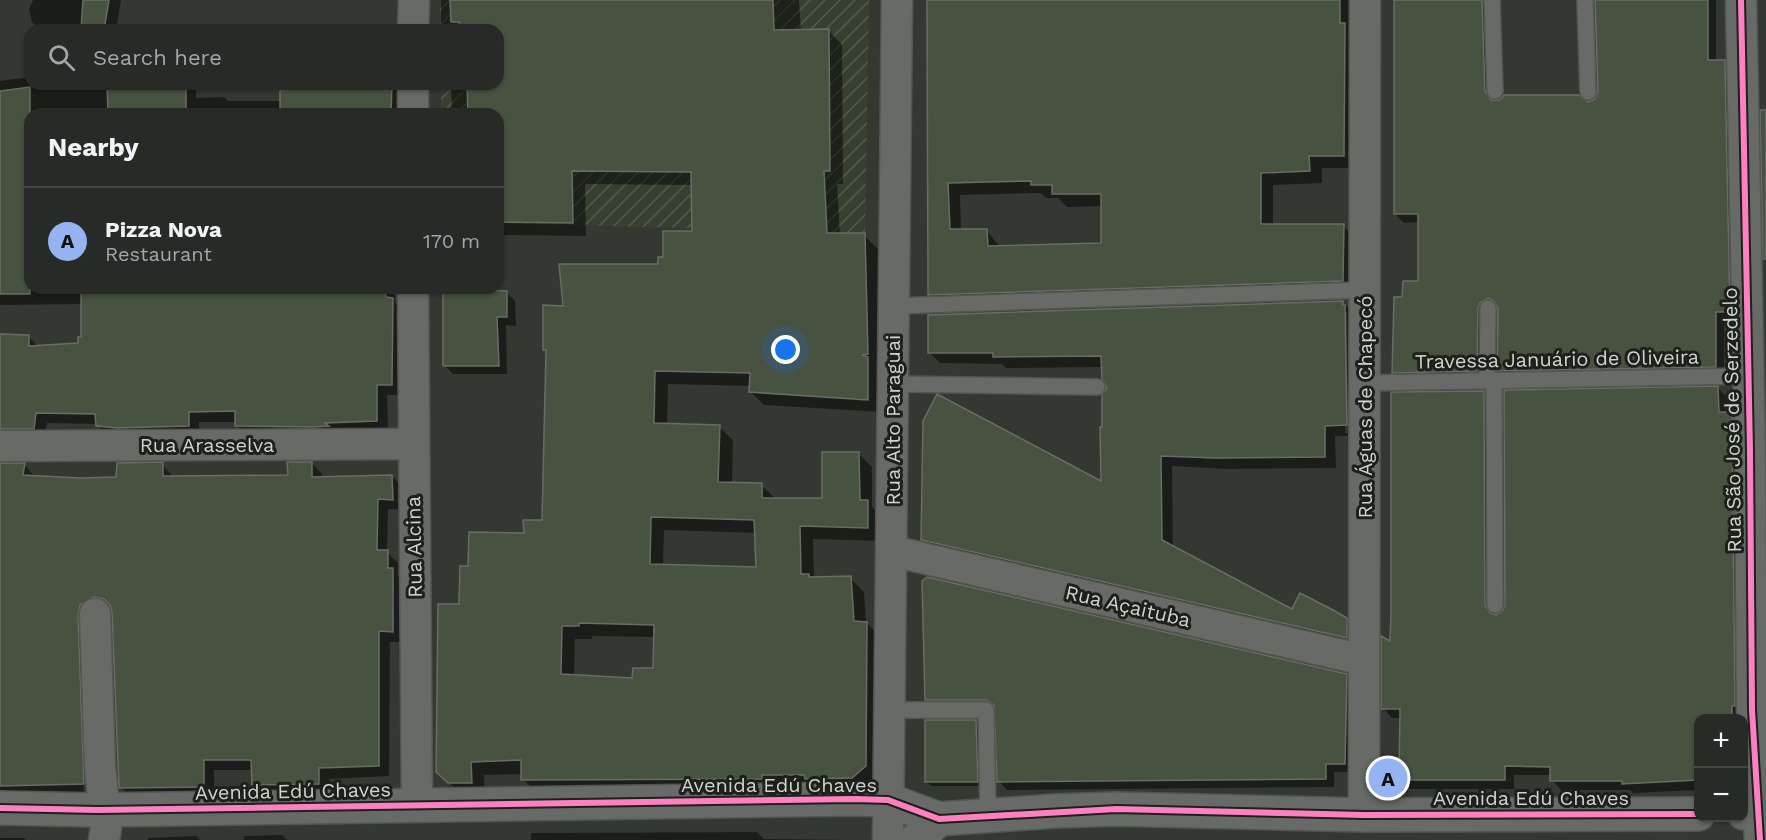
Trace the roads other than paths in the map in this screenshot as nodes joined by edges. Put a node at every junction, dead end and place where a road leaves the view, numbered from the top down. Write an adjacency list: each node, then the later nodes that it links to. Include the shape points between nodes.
1 (414, 0): 7 (street)
2 (897, 0): 15 (street, Rua Alto Paraguai)
3 (1365, 0): 13 (street, Rua Águas de Chapecó)
4 (1492, 0): 9 (lane)
5 (1585, 0): 10 (lane)
6 (1741, 0): 12 (street, Rua São José de Serzedelo)
7 (413, 24)
8 (413, 90): 11 (street)
9 (1495, 91)
10 (1588, 92)
11 (413, 108)
12 (1755, 140): 17 (street, Rua São José de Serzedelo)
13 (1365, 290): 15 (lane); 20 (street, Rua Águas de Chapecó)
14 (413, 294): 23 (street, Rua Alcina)
15 (894, 306): 21 (street, Rua Alto Paraguai)
16 (1488, 308): 19 (lane)
17 (1757, 344): 18 (street, Rua São José de Serzedelo)
18 (1749, 376): 19 (lane, Travessa Januário de Oliveira); 36 (street, Rua São José de Serzedelo, via 1752,710)
19 (1491, 381): 20 (lane, Travessa Januário de Oliveira); 26 (lane)
20 (1366, 383): 28 (street, Rua Águas de Chapecó)
21 (893, 384): 22 (lane); 25 (street, Rua Alto Paraguai)
22 (1097, 387)
23 (413, 444): 24 (street, Rua Arasselva); 31 (street, Rua Alcina)
24 (0, 446)
25 (892, 551): 28 (street, Rua Açaituba); 29 (street, Rua Alto Paraguai)
26 (1495, 605)
27 (95, 614): 37 (street)
28 (1364, 660): 34 (street, Rua Águas de Chapecó)
29 (888, 710): 30 (street, Rua Alto Paraguai); 35 (lane, via 986,710)
30 (888, 800): 31 (street, Avenida Edú Chaves); 38 (street, Avenida Edú Chaves); 39 (street, Rua Alto Paraguai)
31 (417, 806): 37 (street, Avenida Edú Chaves)
32 (0, 808): 37 (street, Avenida Edú Chaves)
33 (1694, 814): 34 (street, Avenida Edú Chaves)
34 (1364, 815): 35 (street, Avenida Edú Chaves, via 1116,809)
35 (988, 816): 38 (street, Avenida Edú Chaves)
36 (1757, 820)
37 (104, 825)
38 (928, 830)
39 (888, 840)

